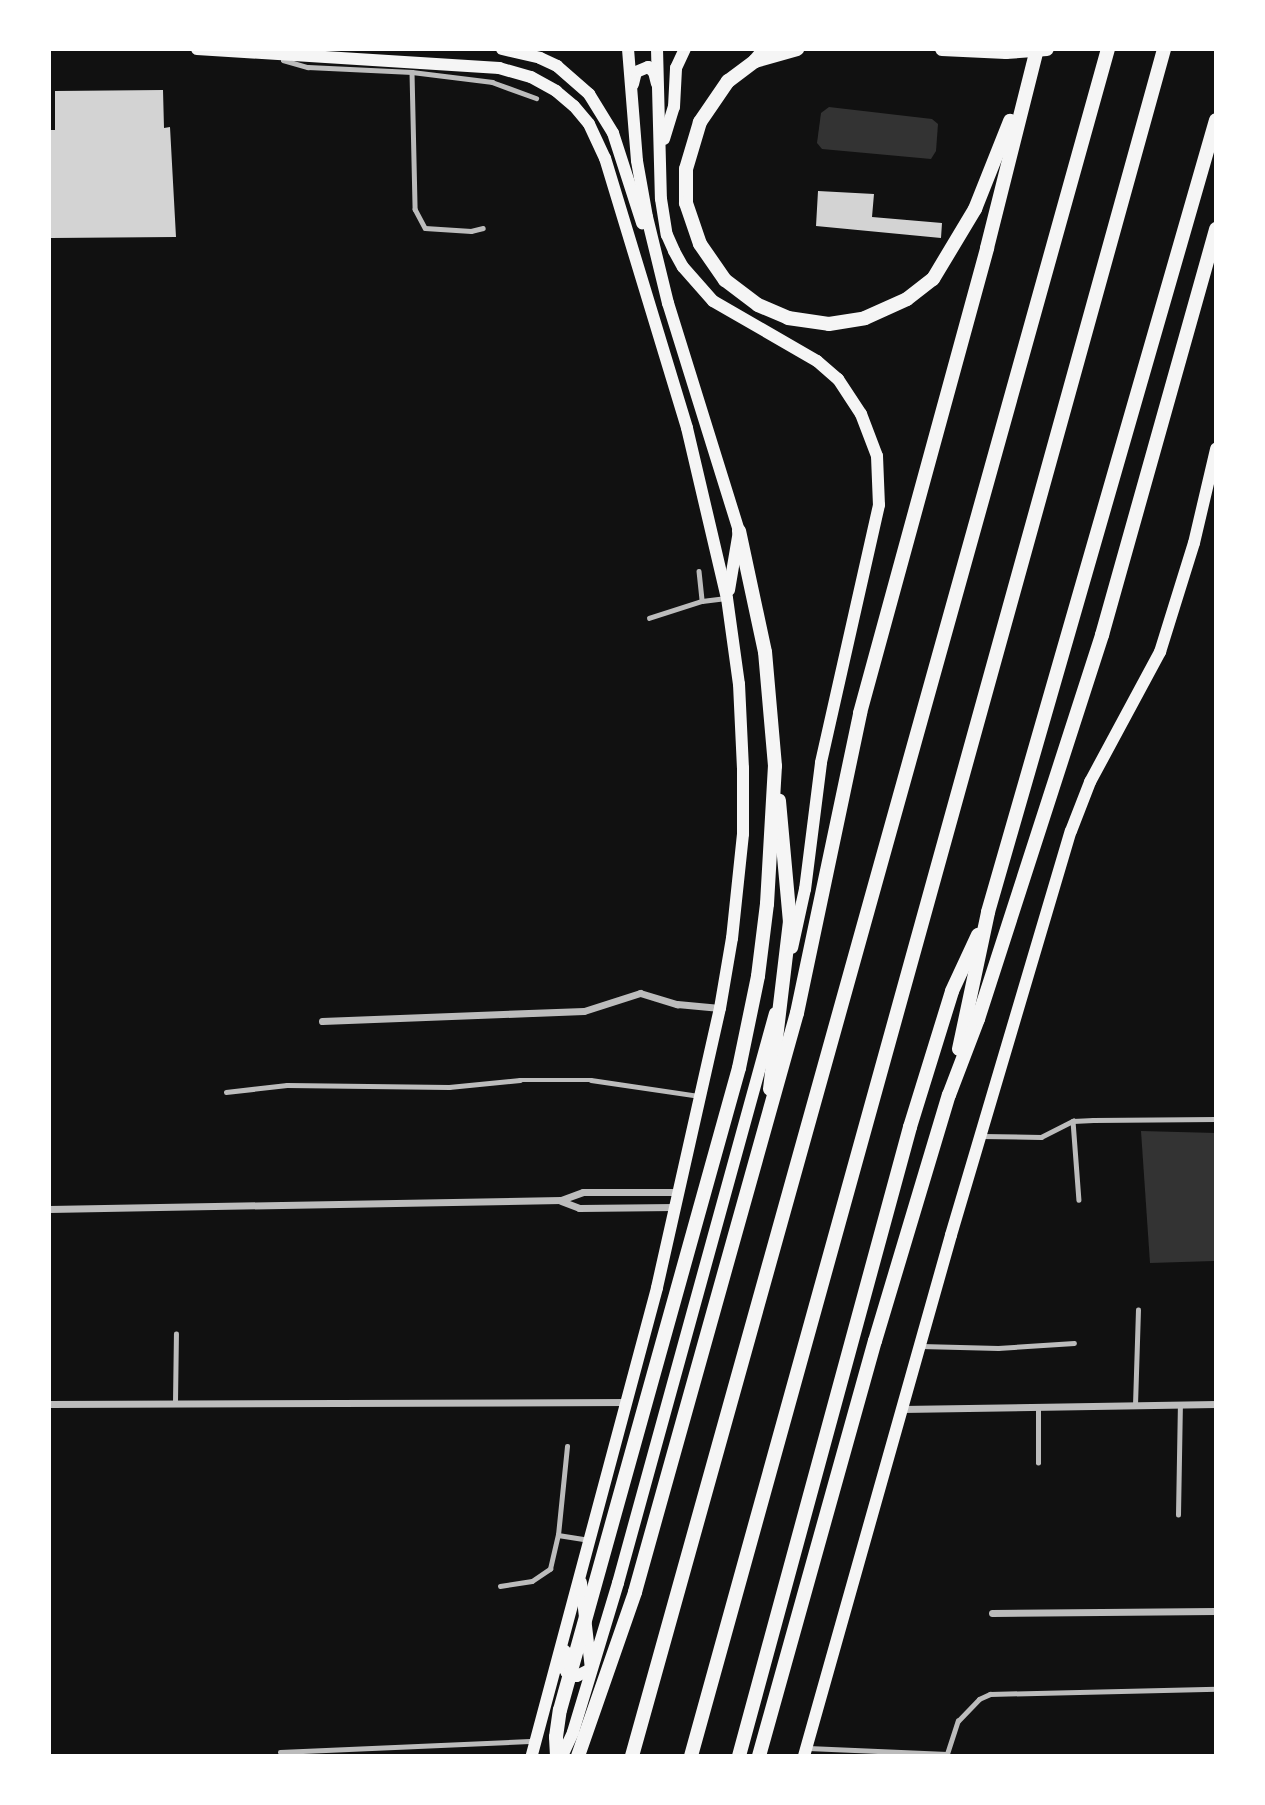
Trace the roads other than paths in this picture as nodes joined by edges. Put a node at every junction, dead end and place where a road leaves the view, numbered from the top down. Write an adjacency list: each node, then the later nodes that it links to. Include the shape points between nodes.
1 (197, 49): 12 (main road)
2 (502, 49): 23 (main road, via 557,66 602,111 614,133)
3 (628, 49): 18 (main road)
4 (657, 49): 16 (main road)
5 (685, 49): 20 (main road, via 676,68 674,107)
6 (765, 49): 14 (highway)
7 (797, 49): 14 (highway)
8 (943, 49): 9 (highway)
9 (1047, 49)
10 (1108, 49): 77 (highway)
11 (1164, 49): 78 (highway)
12 (269, 55): 15 (lane, via 308,67); 27 (main road, via 499,68 545,84 582,115 605,158 687,428)
13 (1035, 55): 14 (highway, via 975,209 944,265 919,292 881,312 830,324 772,312 725,280 691,224 686,169 699,122 728,81); 37 (highway, via 860,713 814,938)
14 (755, 61)
15 (412, 72): 17 (lane, via 492,82); 21 (lane, via 415,209 425,228)
16 (659, 96): 18 (main road, via 654,72 648,67 636,72); 20 (main road)
17 (536, 98)
18 (631, 98): 23 (main road, via 642,189)
19 (1216, 120): 31 (highway)
20 (661, 149): 68 (main road, via 663,218 683,267 724,309 804,353 829,370 850,394 870,434 879,505 821,763 797,929)
21 (483, 228)
22 (1216, 229): 35 (highway, via 1102,635 978,1019)
23 (668, 303): 25 (main road)
24 (1216, 449): 40 (main road, via 1194,543 1160,652 1077,813)
25 (739, 531): 27 (main road); 30 (highway, via 765,652)
26 (699, 570): 28 (lane)
27 (727, 598): 28 (lane); 32 (main road, via 742,727 743,834)
28 (702, 601): 29 (lane)
29 (649, 618)
30 (775, 766): 37 (highway, via 790,922); 75 (highway, via 767,904 739,1068 560,1710 555,1737)
31 (988, 912): 35 (highway); 79 (highway, via 937,1037)
32 (720, 1008): 33 (street, via 677,1004 640,993 584,1011); 36 (main road)
33 (323, 1021)
34 (226, 1092): 36 (lane, via 287,1085 449,1087 591,1080)
35 (949, 1095): 80 (highway)
36 (700, 1096): 41 (main road)
37 (769, 1115): 76 (highway, via 635,1592)
38 (1216, 1119): 39 (lane)
39 (1073, 1121): 40 (lane, via 1041,1137); 43 (lane)
40 (980, 1136): 49 (main road)
41 (678, 1192): 42 (street, via 583,1192); 44 (main road)
42 (561, 1200): 44 (street, via 579,1208); 45 (street)
43 (1079, 1200)
44 (674, 1208): 51 (main road)
45 (49, 1209)
46 (1138, 1310): 54 (lane)
47 (176, 1334): 50 (lane)
48 (1074, 1343): 49 (lane, via 998,1348)
49 (921, 1346): 57 (main road)
50 (175, 1402): 51 (street); 52 (street)
51 (628, 1402): 62 (main road)
52 (49, 1404)
53 (1216, 1404): 55 (street)
54 (1135, 1405): 55 (street); 56 (street)
55 (1180, 1405): 60 (lane)
56 (1038, 1407): 57 (street); 59 (lane)
57 (902, 1409): 72 (main road)
58 (567, 1446): 61 (lane)
59 (1038, 1463)
60 (1178, 1515)
61 (558, 1535): 62 (lane); 64 (lane, via 544,1576)
62 (589, 1540): 63 (main road)
63 (580, 1572): 67 (main road); 68 (main road)
64 (500, 1586)
65 (1216, 1611): 66 (street)
66 (992, 1614)
67 (568, 1621): 68 (main road, via 563,1665 567,1673 577,1676); 70 (main road)
68 (591, 1669): 75 (main road, via 573,1732)
69 (1216, 1689): 73 (lane, via 990,1694 958,1721)
70 (536, 1741): 71 (lane); 74 (main road)
71 (280, 1752)
72 (806, 1752): 73 (lane)
73 (947, 1755)
74 (532, 1756)
75 (560, 1756)
76 (578, 1756)
77 (632, 1756)
78 (691, 1756)
79 (739, 1756)
80 (758, 1756)

